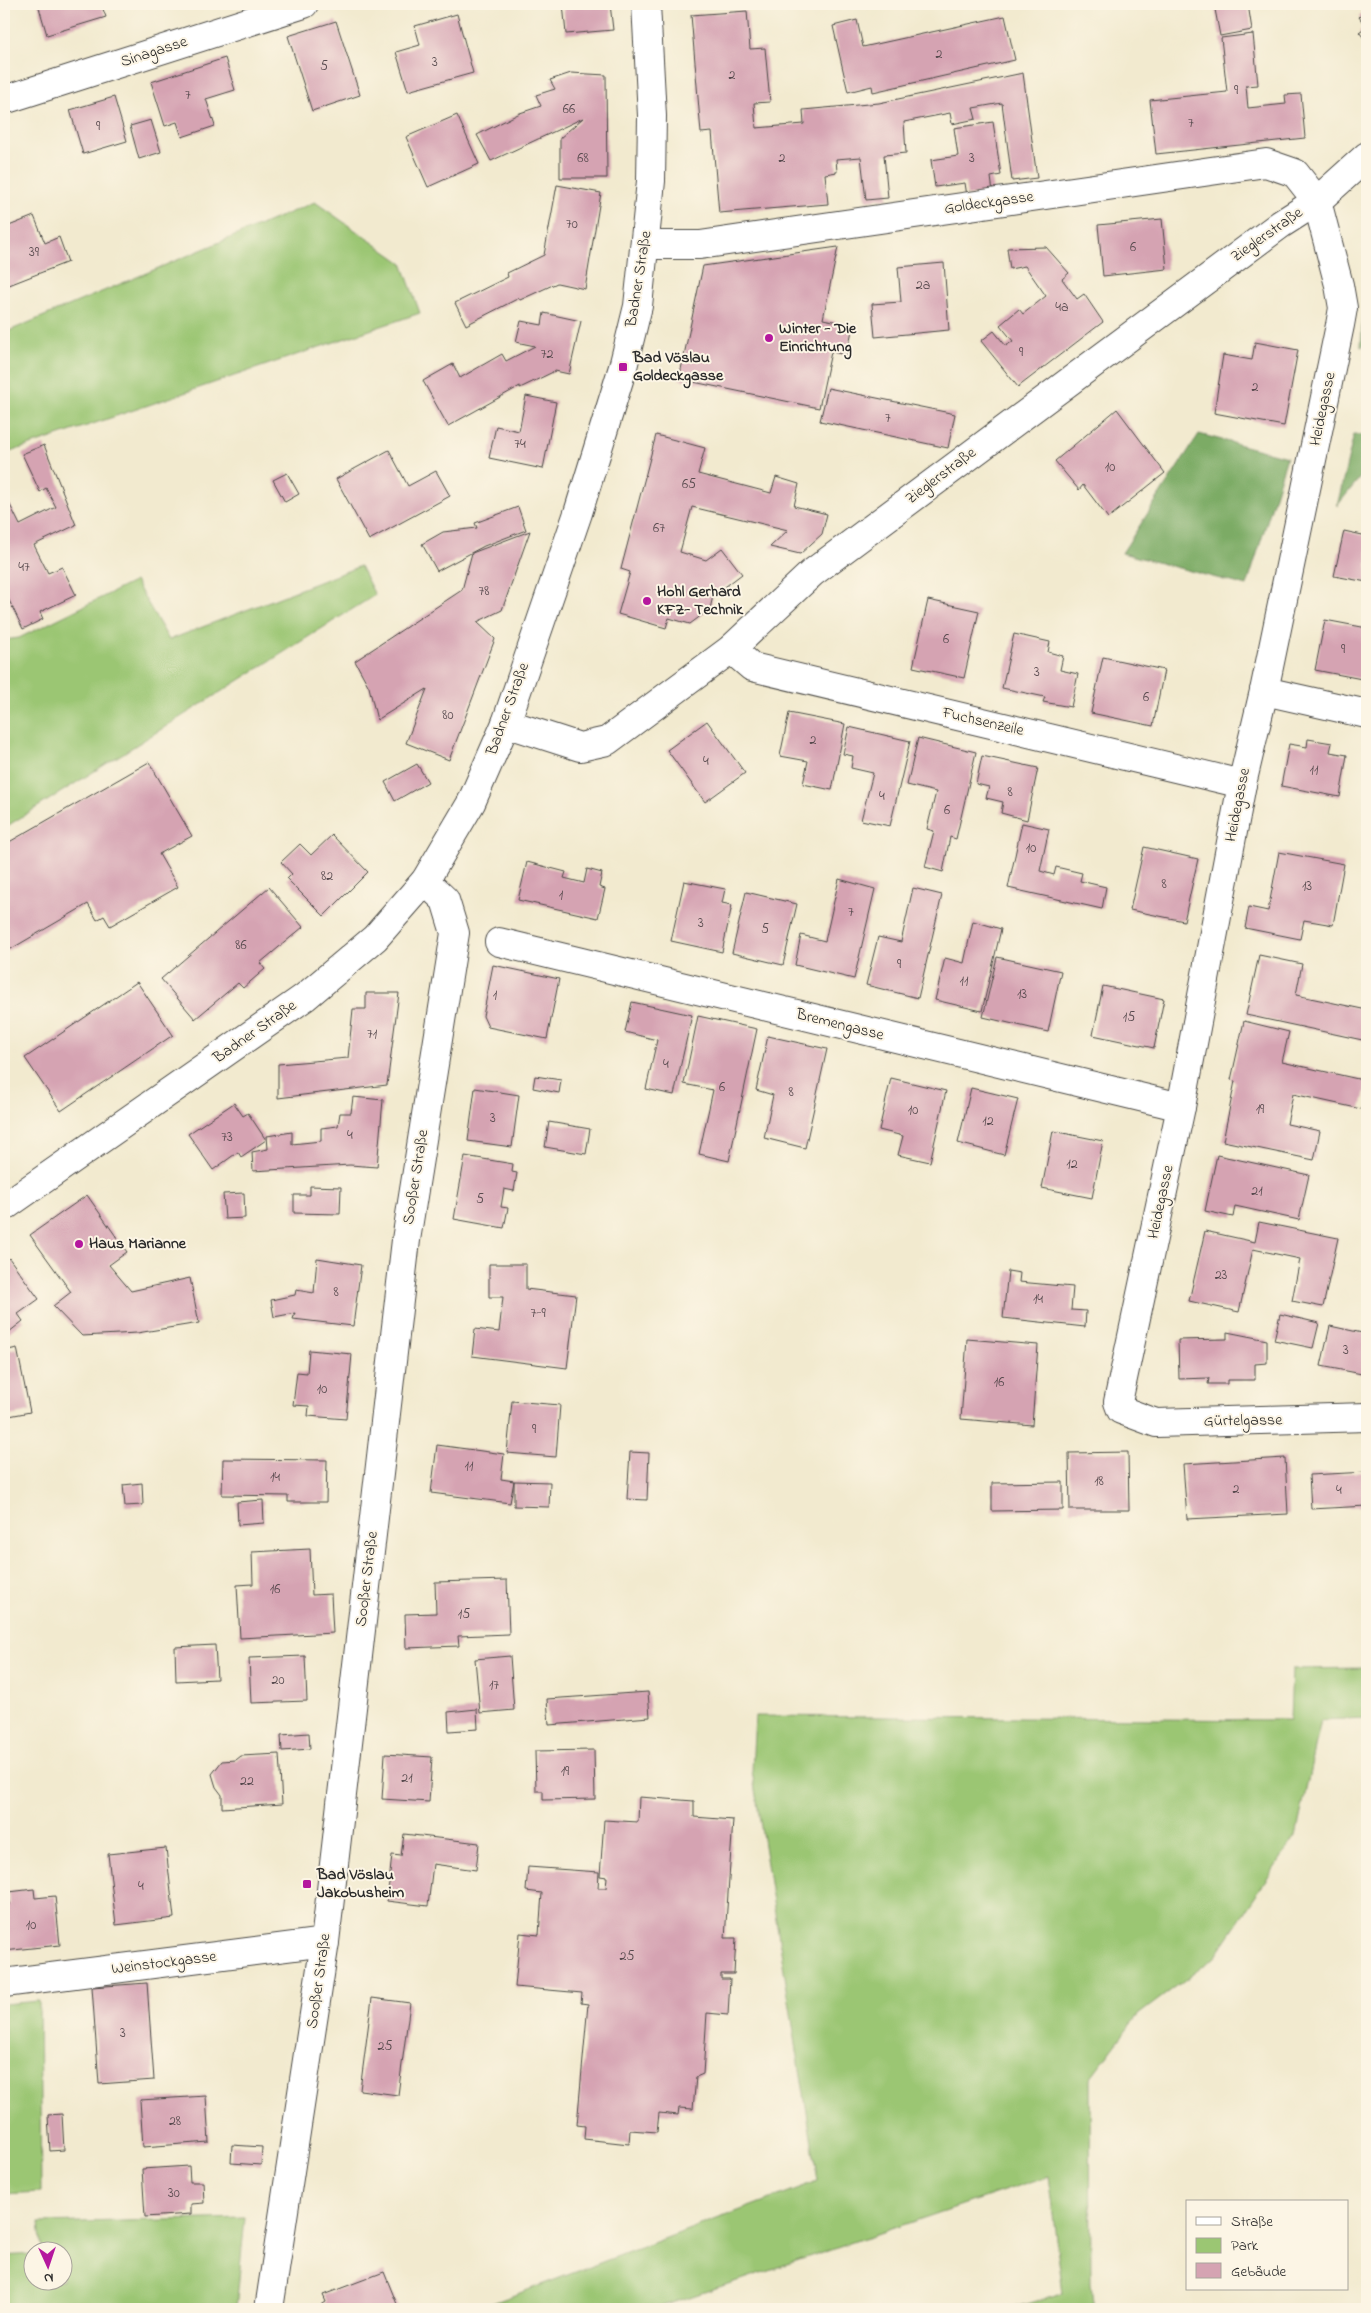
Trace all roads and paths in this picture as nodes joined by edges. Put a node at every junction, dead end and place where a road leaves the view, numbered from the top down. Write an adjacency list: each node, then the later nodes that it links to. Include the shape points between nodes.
1 (304, 4): 3 (street, Sinagasse)
2 (646, 4): 6 (street, Badner Straße, via 652,116)
3 (4, 100)
4 (1367, 156): 5 (street, Zieglerstraße)
5 (1317, 201): 6 (street, Goldeckgasse, via 1295,173 1266,163 700,245); 7 (street, Zieglerstraße, via 1281,224 812,573); 8 (street, Heidegasse, via 1343,308)
6 (646, 245): 10 (street, Badner Straße, via 638,306 623,366 578,513)
7 (731, 649): 10 (street, Zieglerstraße, via 607,741 580,747); 11 (street, Fuchsenzeile, via 752,667)
8 (1264, 690): 9 (street); 11 (street, Heidegasse)
9 (1367, 714)
10 (506, 723): 12 (street, Badner Straße, via 471,803)
11 (1242, 784): 14 (street, Heidegasse)
12 (425, 881): 15 (street, Badner Straße, via 375,938 305,997); 18 (street, Sooßer Straße, via 445,900 455,933 406,1240)
13 (499, 942): 14 (street, Bremengasse)
14 (1181, 1108): 16 (street, Heidegasse, via 1118,1402)
15 (4, 1207)
16 (1121, 1410): 17 (street, Gürtelgasse, via 1156,1423)
17 (1367, 1417)
18 (325, 1942): 19 (street, Weinstockgasse); 20 (street, Sooßer Straße)
19 (4, 1984)
20 (271, 2298)

